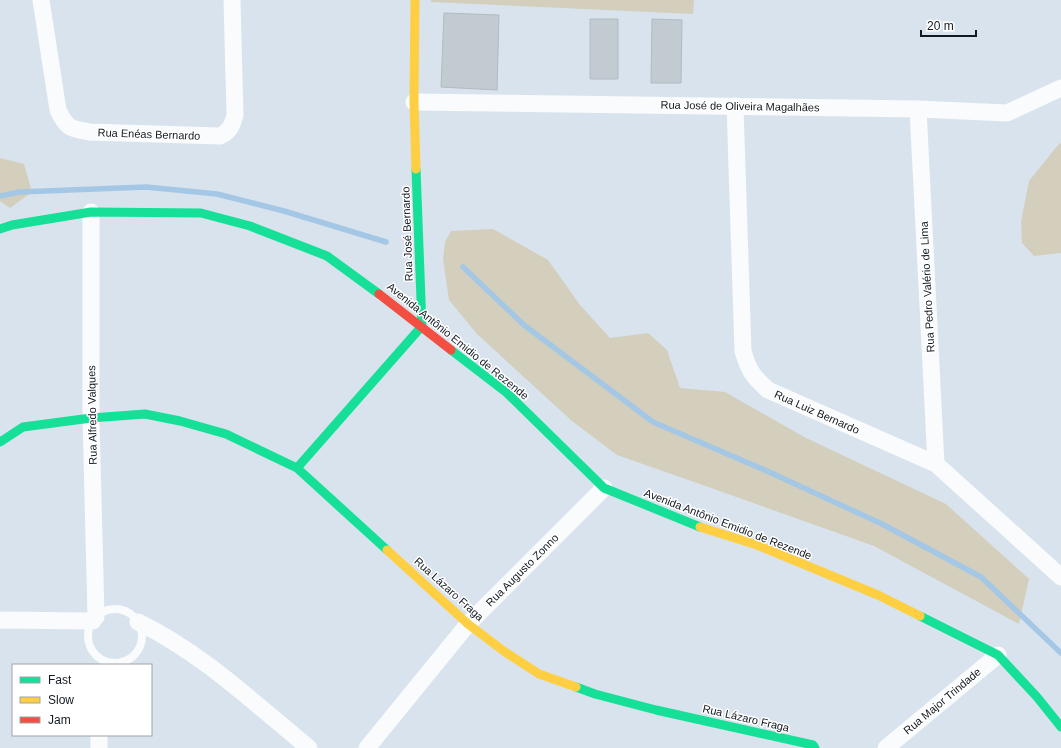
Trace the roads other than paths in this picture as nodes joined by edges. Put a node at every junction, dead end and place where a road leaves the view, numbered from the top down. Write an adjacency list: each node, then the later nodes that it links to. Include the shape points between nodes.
1 (41, 0): 2 (street, Rua Enéas Bernardo, via 58,110 63,121 72,129 90,132 220,136 228,132 235,115)
2 (232, 0)
3 (415, 0): 5 (street, Rua José Bernardo)
4 (1061, 88): 7 (street, Rua José de Oliveira Magalhães, via 1007,113)
5 (414, 102): 6 (street, Rua José de Oliveira Magalhães); 10 (street, Rua José Bernardo)
6 (735, 106): 7 (street, Rua José de Oliveira Magalhães); 13 (street, Rua Luiz Bernardo, via 743,351 748,367 768,390)
7 (918, 109): 13 (street, Rua Pedro Valério de Lima)
8 (91, 212): 9 (street, Avenida Antônio Emidio de Rezende); 10 (street, Avenida Antônio Emidio de Rezende, via 201,213 250,226 327,256); 11 (street, Rua Alfredo Valques)
9 (0, 229)
10 (422, 326): 14 (street); 15 (street, Avenida Antônio Emidio de Rezende, via 507,393)
11 (91, 418): 12 (street, Rua Lázaro Fraga, via 23,426); 14 (street, Rua Lázaro Fraga, via 145,414 180,421 226,434); 17 (street, Rua Alfredo Valques)
12 (0, 442)
13 (936, 464): 16 (street, Rua Luiz Bernardo)
14 (297, 468): 20 (street, Rua Lázaro Fraga)
15 (604, 488): 20 (street, Rua Augusto Zonno); 21 (street, Avenida Antônio Emidio de Rezende, via 690,524 757,545 878,595)
16 (1061, 578)
17 (95, 619): 18 (street); 19 (lane, via 106,611 118,609 126,611); 22 (lane, via 89,629 89,637 90,645)
18 (0, 620)
19 (138, 622): 23 (lane, via 142,640 139,649 133,656); 27 (street, via 162,633 200,658)
20 (468, 624): 28 (street, Rua Augusto Zonno); 29 (street, Rua Lázaro Fraga, via 539,674 595,694 813,745)
21 (998, 655): 24 (street, Avenida Antônio Emidio de Rezende); 30 (street, Rua Major Trindade)
22 (100, 662): 23 (lane)
23 (116, 664)
24 (1061, 727)
25 (99, 736): 26 (street)
26 (99, 748)
27 (309, 748)
28 (368, 748)
29 (816, 748)
30 (886, 748)

